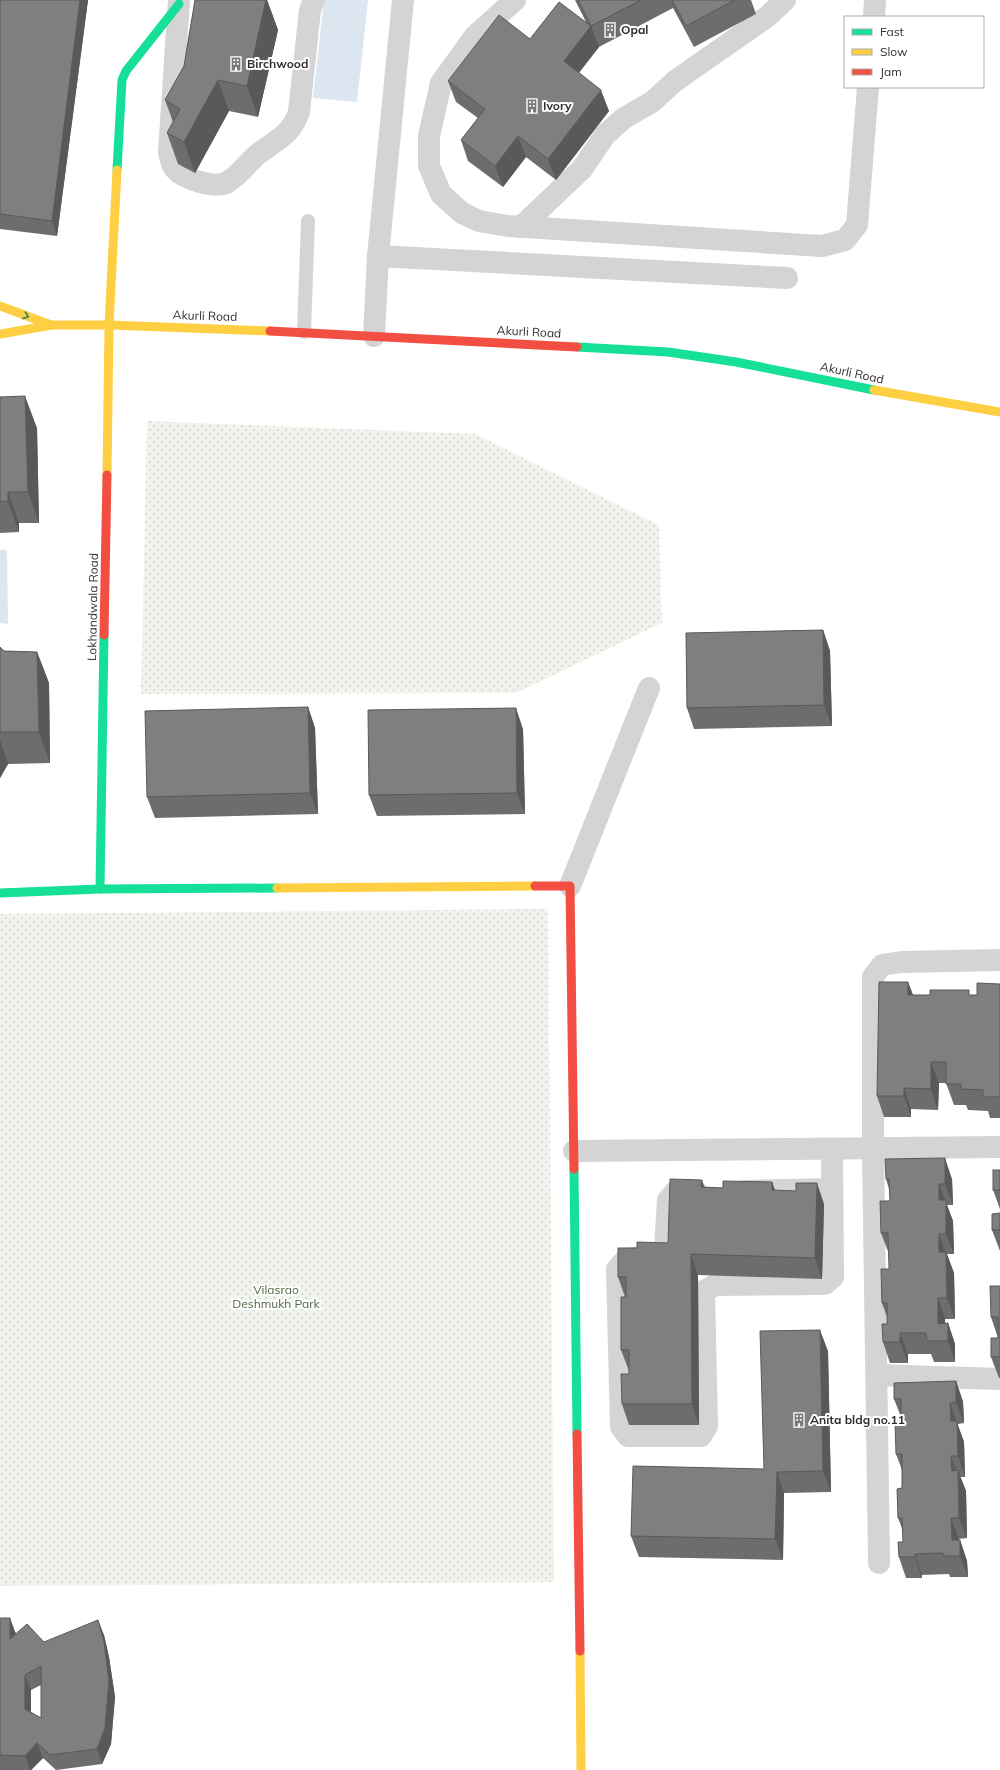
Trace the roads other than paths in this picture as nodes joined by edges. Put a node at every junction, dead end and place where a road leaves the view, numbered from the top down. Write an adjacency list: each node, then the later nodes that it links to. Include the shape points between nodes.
1 (314, 0): 6 (street, via 310,10 299,112 295,123 240,172 220,184 208,184 180,173 172,163 169,152)
2 (404, 0): 11 (street)
3 (515, 0): 10 (street, via 475,36 441,83 429,136 430,166 441,194 462,213 479,221)
4 (785, 0): 10 (street, via 768,16 676,81 652,102 624,118 605,135 582,169)
5 (875, 0): 7 (street)
6 (179, 2): 14 (street, Lokhandwala Road, via 126,71 122,80)
7 (874, 16)
8 (868, 88): 10 (street, via 857,225 845,240 822,246)
9 (308, 221): 16 (lane)
10 (521, 227)
11 (378, 256): 12 (street); 18 (street)
12 (787, 278)
13 (0, 306): 15 (street, Akurli Road, one-way to 15)
14 (109, 324): 15 (street, Akurli Road); 16 (street, Akurli Road); 22 (street, Lokhandwala Road)
15 (52, 325): 17 (street, Akurli Road)
16 (304, 332): 18 (street, Akurli Road)
17 (0, 334)
18 (374, 336): 19 (street, Akurli Road, via 668,352 736,362 897,395)
19 (1000, 412)
20 (649, 688): 21 (street)
21 (570, 886): 22 (street); 28 (street)
22 (100, 889): 23 (street)
23 (0, 893)
24 (1000, 960): 27 (street, via 901,962 882,965 873,977)
25 (1000, 1147): 27 (street)
26 (832, 1149): 27 (street); 28 (street); 29 (street)
27 (872, 1149): 30 (street)
28 (574, 1151): 33 (street)
29 (832, 1189): 29 (street, via 833,1277 825,1284 715,1285 704,1291 707,1426 701,1436 628,1436 621,1427 617,1269 626,1259 661,1255 665,1248 668,1200 675,1192)
30 (876, 1375): 31 (street); 32 (street)
31 (1000, 1379)
32 (879, 1563)
33 (581, 1770)

